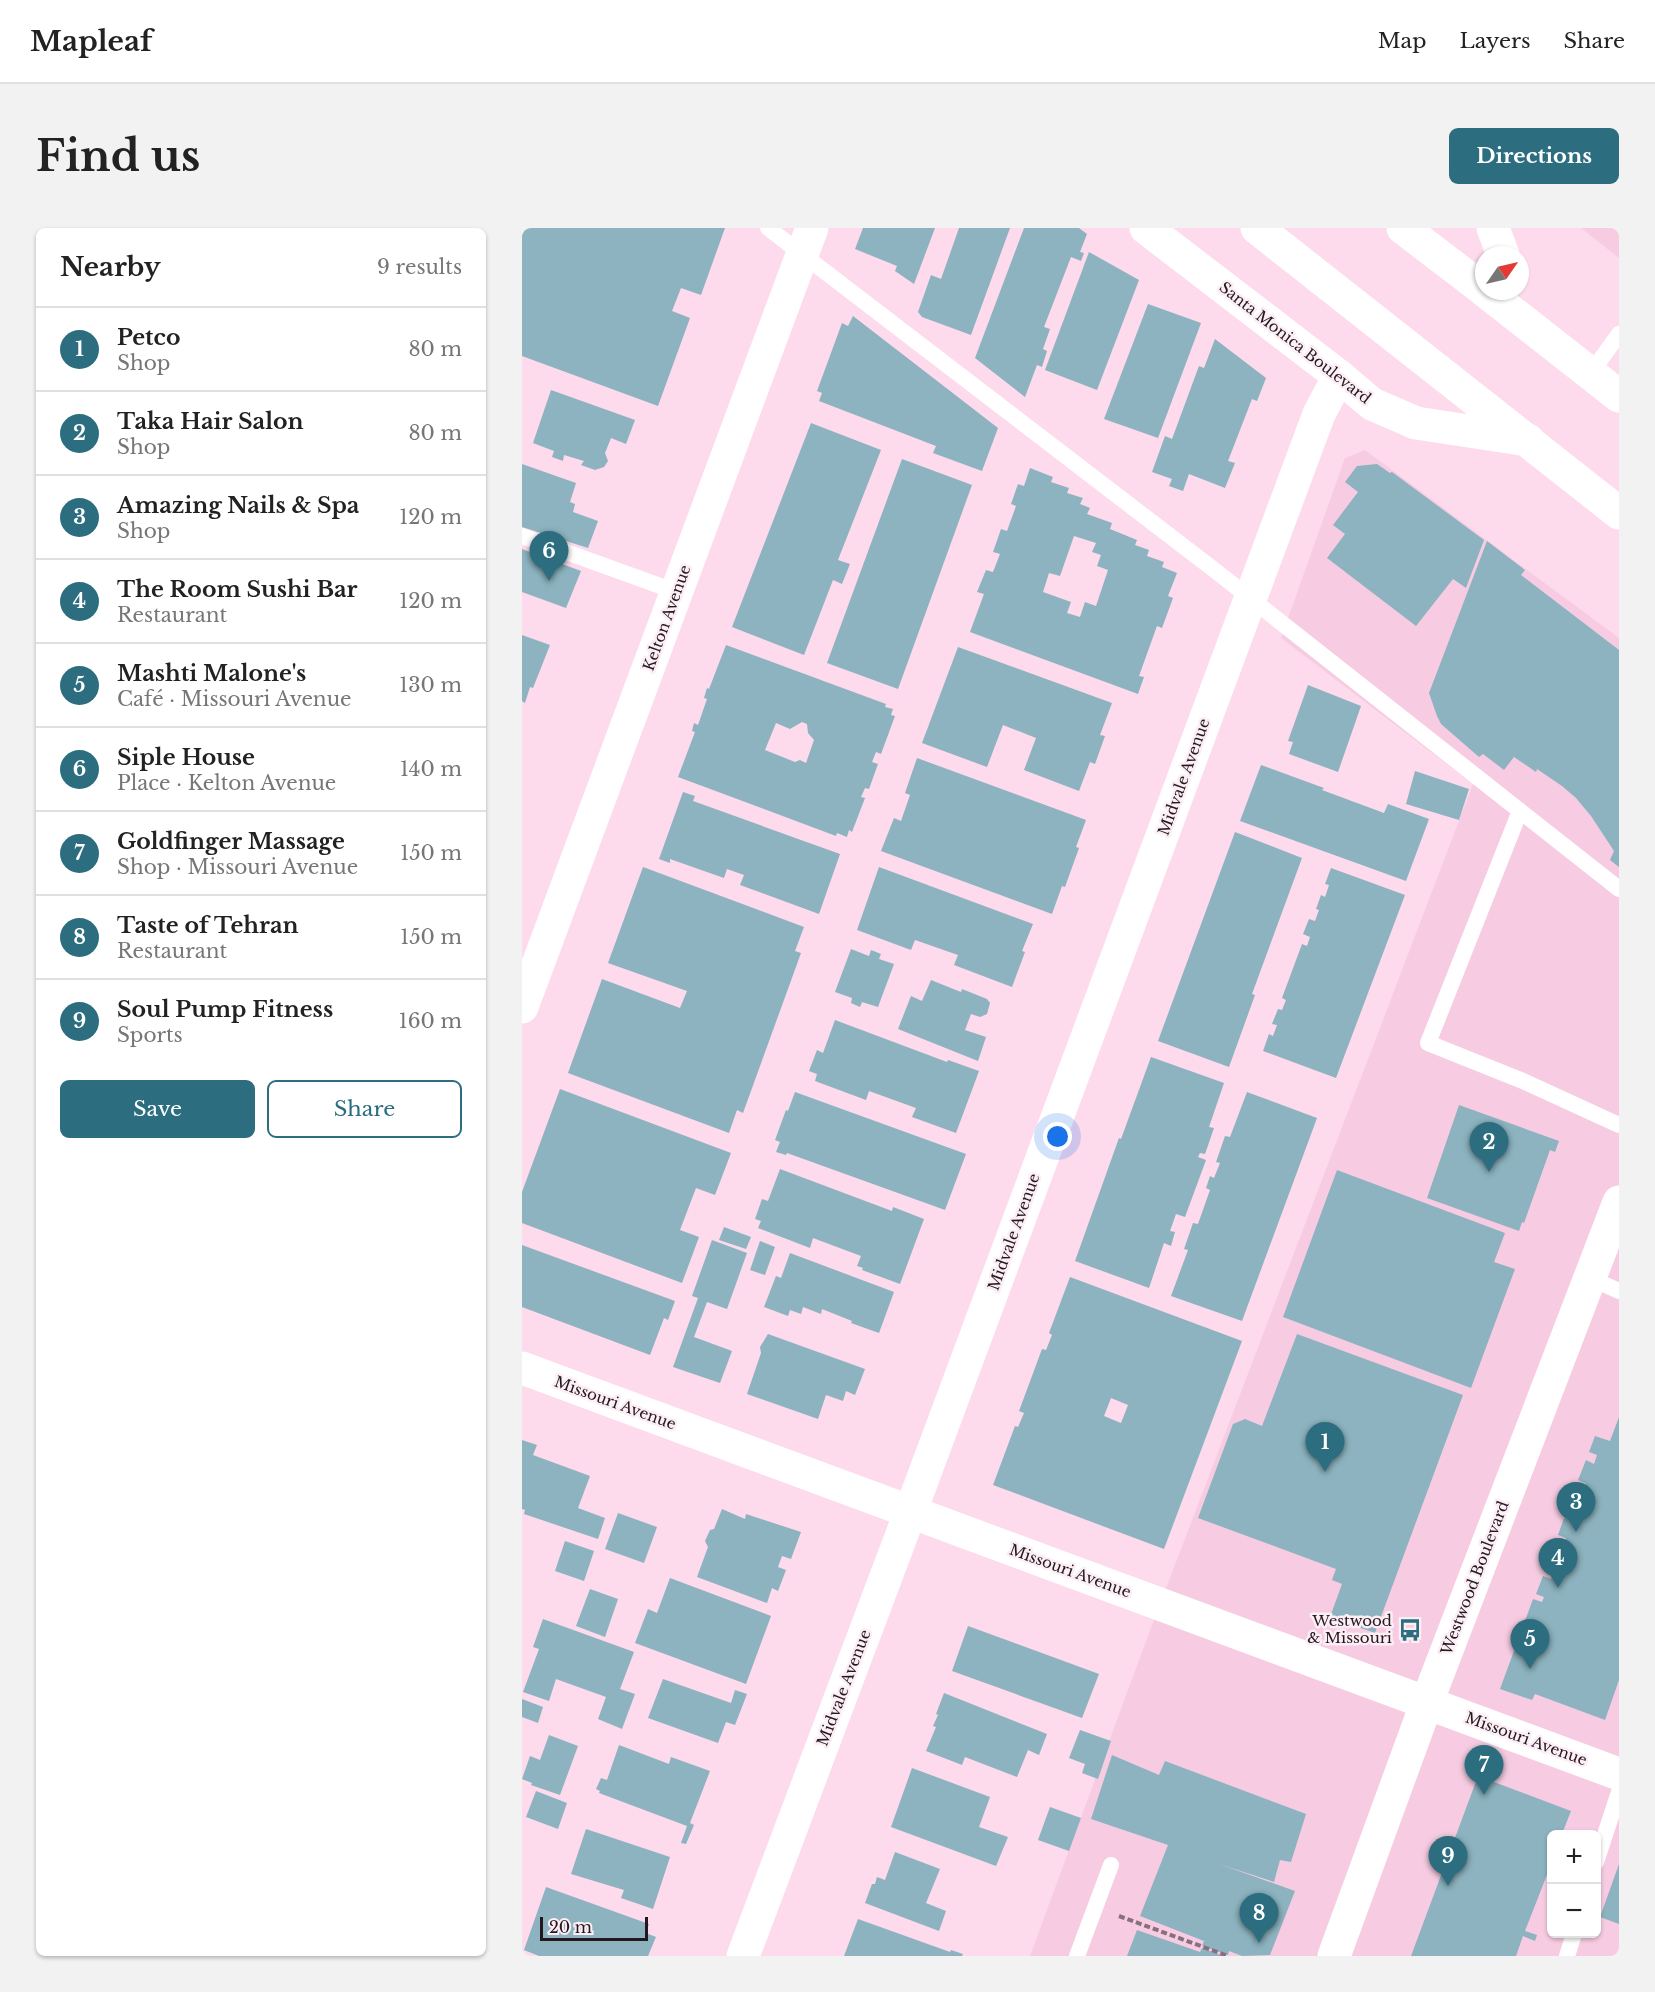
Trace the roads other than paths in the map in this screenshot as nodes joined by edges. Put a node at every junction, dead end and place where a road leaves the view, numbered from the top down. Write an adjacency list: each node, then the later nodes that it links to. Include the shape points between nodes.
1 (768, 228): 6 (lane)
2 (1146, 228): 14 (street, Santa Monica Boulevard)
3 (1257, 228): 16 (street)
4 (1403, 228): 8 (street)
5 (1493, 228): 7 (street)
6 (807, 242): 19 (street, Kelton Avenue); 20 (lane)
7 (1500, 246)
8 (1475, 284)
9 (1496, 300): 11 (street)
10 (1519, 300): 11 (street)
11 (1528, 324): 13 (street)
12 (1619, 334): 13 (lane)
13 (1590, 374): 15 (street)
14 (1339, 376): 16 (street, Santa Monica Boulevard, via 1372,404 1416,423); 20 (street, Midvale Avenue, via 1319,414)
15 (1619, 396)
16 (1528, 440): 17 (street)
17 (1619, 513)
18 (522, 536): 19 (lane)
19 (677, 592): 23 (street, Kelton Avenue)
20 (1250, 598): 21 (lane); 28 (street, Midvale Avenue)
21 (1520, 811): 22 (lane); 24 (lane, via 1428,1043)
22 (1619, 889)
23 (522, 1008)
24 (1619, 1125)
25 (1619, 1202): 26 (street, Westwood Boulevard)
26 (1604, 1284): 29 (street, Westwood Boulevard)
27 (522, 1368): 28 (street, Missouri Avenue)
28 (910, 1513): 29 (street, Missouri Avenue); 35 (street, Midvale Avenue)
29 (1427, 1702): 30 (street, Missouri Avenue); 37 (street, Westwood Boulevard)
30 (1619, 1774)
31 (1619, 1792): 32 (lane)
32 (1601, 1847)
33 (1111, 1865): 36 (lane)
34 (1573, 1938): 38 (lane)
35 (742, 1956)
36 (1077, 1956)
37 (1334, 1956)
38 (1567, 1956)

